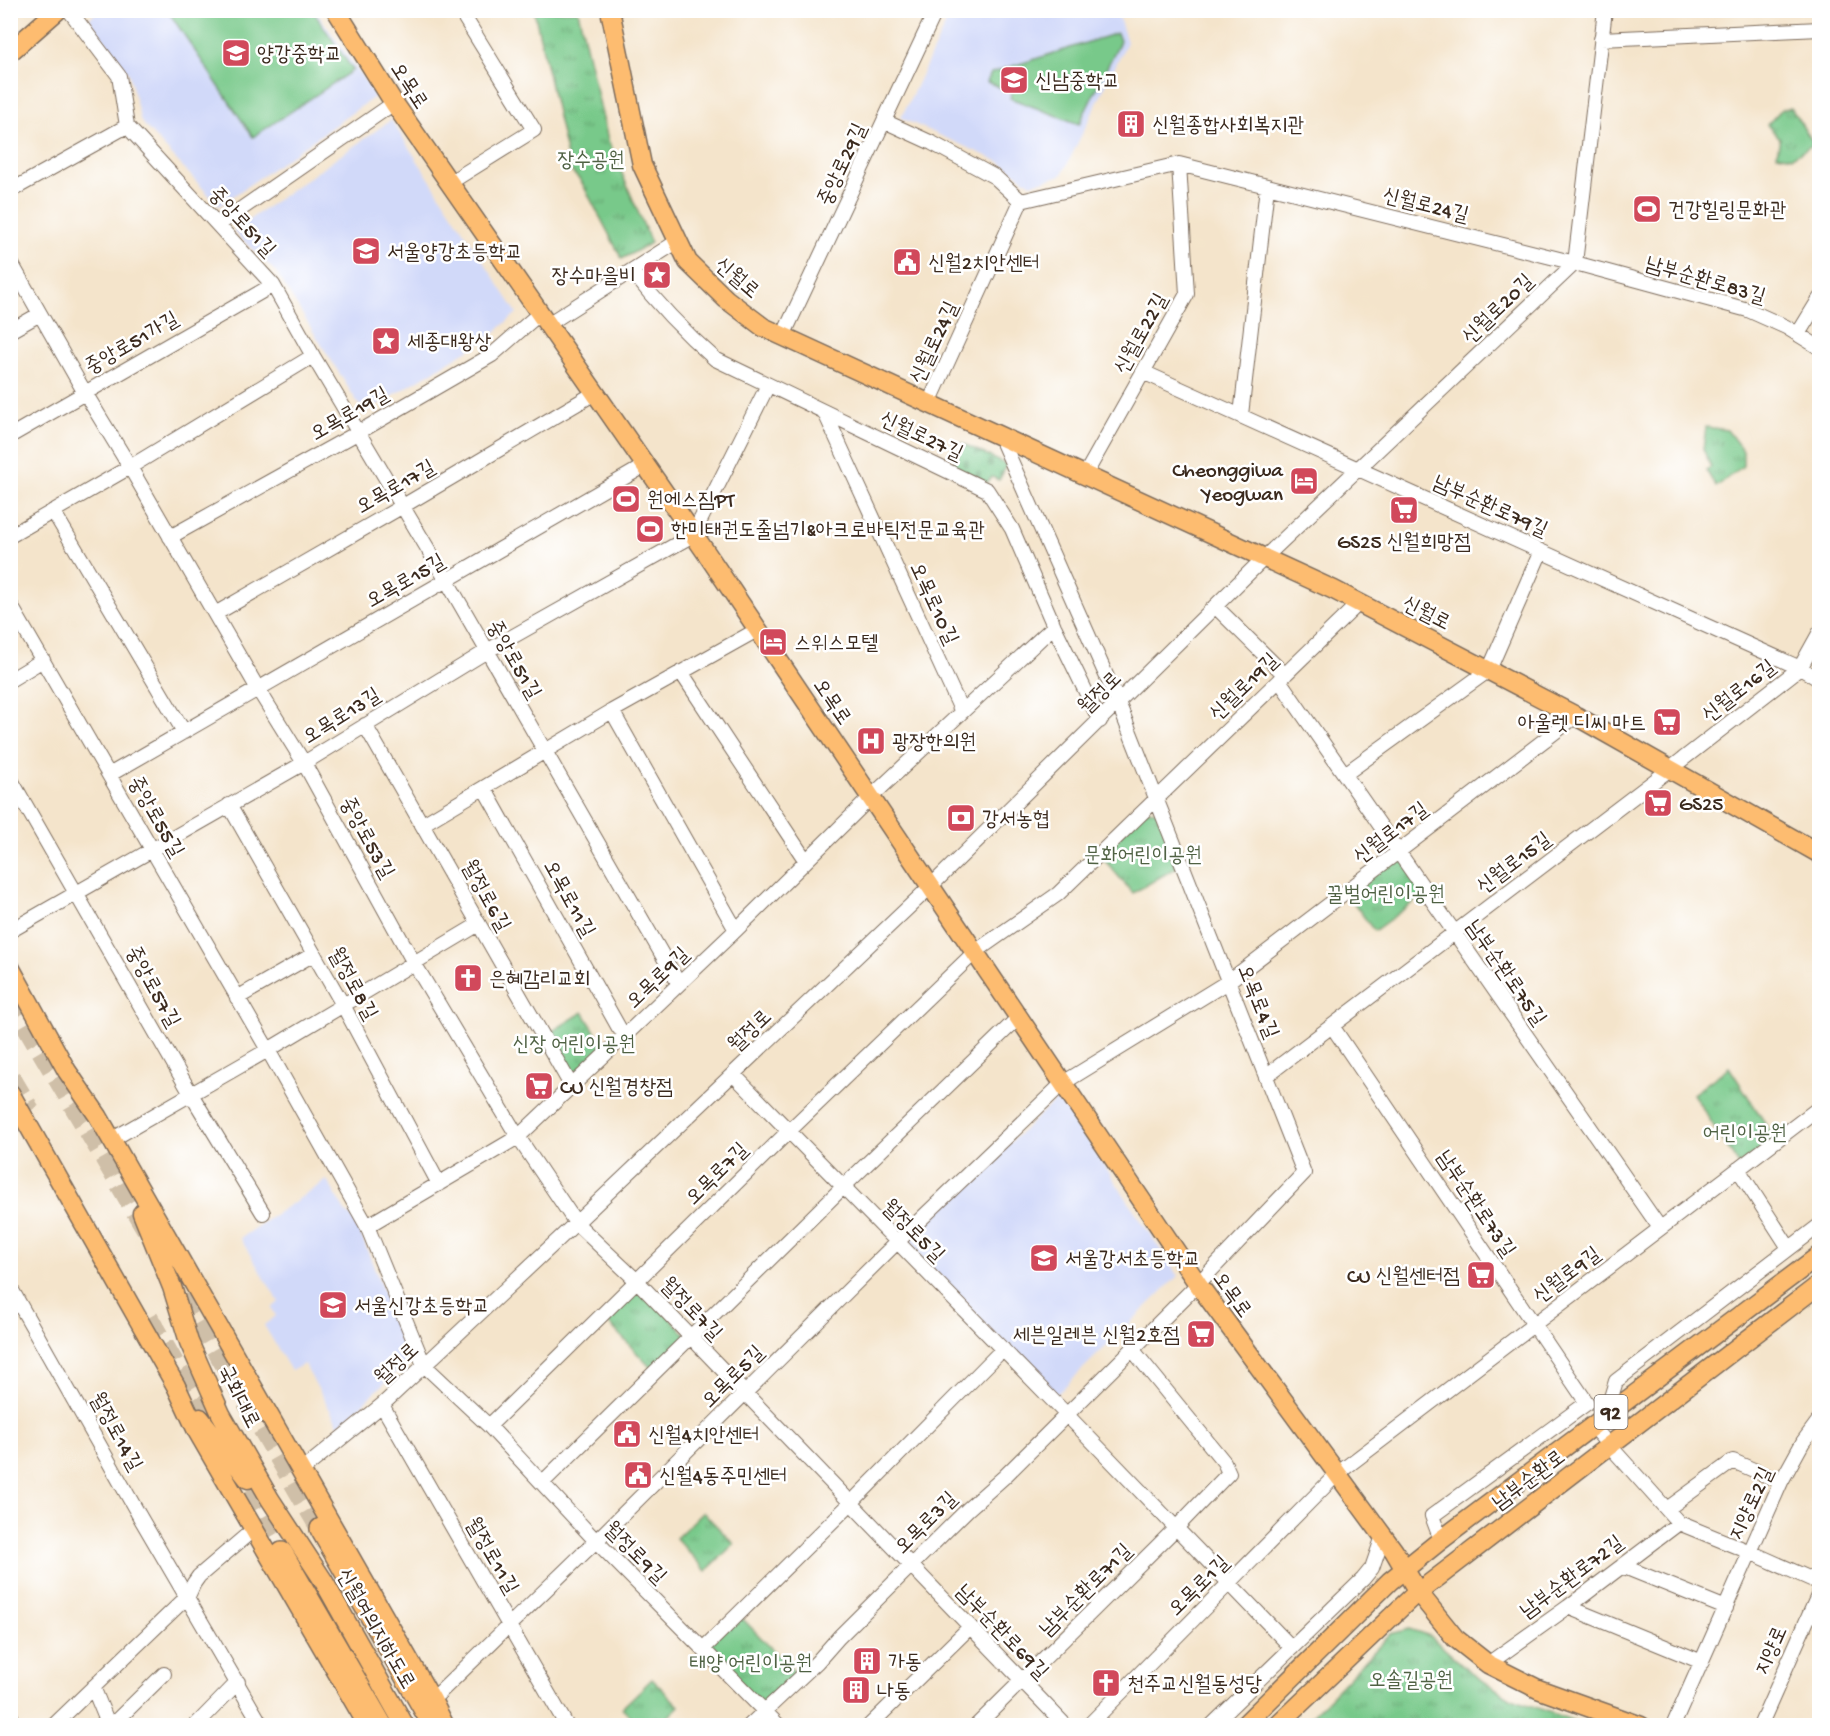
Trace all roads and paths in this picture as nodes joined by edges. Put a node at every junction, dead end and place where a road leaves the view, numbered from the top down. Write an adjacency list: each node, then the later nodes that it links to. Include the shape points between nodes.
1 (58, 10): 10 (main road)
2 (69, 10): 13 (street, via 119,76)
3 (336, 10): 11 (main road, 오목로)
4 (460, 10): 15 (street, via 534,130)
5 (610, 10): 20 (main road, 신월로, via 642,165)
6 (936, 10): 12 (street, 중앙로29길)
7 (1605, 10): 9 (street)
8 (1820, 29): 9 (street)
9 (1601, 39): 22 (street)
10 (10, 52)
11 (394, 103): 15 (main road, 오목로); 19 (street)
12 (884, 121): 18 (street, via 995,177); 30 (street, 중앙로29길)
13 (127, 126): 17 (street); 19 (street, 중앙로51길)
14 (1179, 164): 16 (street, 신월로24길); 18 (street, 신월로24길); 33 (street, 신월로22길, via 1186,294)
15 (449, 183): 27 (main road, 오목로)
16 (1267, 187): 22 (street, 신월로24길); 39 (street)
17 (10, 191)
18 (1021, 201): 37 (street, 신월로24길)
19 (218, 225): 24 (street, 중앙로51길)
20 (678, 241): 23 (street); 30 (main road, 신월로, via 687,262 726,299 763,327)
21 (10, 261): 26 (street, 중앙로53길)
22 (1575, 263): 29 (street, 남부순환로83길, via 1748,310); 45 (street, 신월로20길)
23 (632, 271): 27 (street); 34 (street, 신월로27길, via 658,305 715,359)
24 (273, 285): 32 (street, 중앙로51길); 35 (street, 중앙로51가길)
25 (1820, 298): 29 (street)
26 (40, 314): 28 (street); 35 (street, 중앙로53길)
27 (544, 319): 36 (main road, 오목로); 40 (street, 오목로19길, via 492,355)
28 (10, 331)
29 (1798, 334): 31 (street, 남부순환로83길)
30 (783, 336): 37 (main road, 신월로)
31 (1820, 348)
32 (313, 356): 40 (street, 중앙로51길); 44 (street)
33 (1143, 372): 39 (street, 남부순환로79길); 46 (street, 신월로22길)
34 (768, 385): 38 (street, 신월로27길); 49 (street)
35 (85, 393): 41 (street, 중앙로51가길); 44 (street, 중앙로53길)
36 (595, 393): 43 (main road, 오목로); 47 (street, 오목로17길)
37 (928, 403): 42 (main road, 신월로)
38 (825, 413): 59 (street, 신월로27길, via 987,490 1012,529); 73 (street, 오목로10길)
39 (1241, 415): 45 (street, 남부순환로79길)
40 (359, 432): 47 (street, 중앙로51길); 51 (street, 오목로19길)
41 (10, 436)
42 (1000, 436): 46 (main road, 신월로); 71 (street)
43 (646, 465): 49 (main road, 오목로); 54 (street, 오목로15길)
44 (130, 467): 48 (street); 51 (street, 중앙로53길)
45 (1359, 468): 52 (street, 남부순환로79길); 53 (street, 신월로20길)
46 (1085, 475): 53 (main road, 신월로)
47 (403, 506): 54 (street, 중앙로51길); 58 (street, 오목로17길)
48 (53, 511): 50 (street); 77 (street)
49 (693, 535): 60 (main road, 오목로); 62 (street, 오목로13길)
50 (10, 536)
51 (170, 537): 58 (street, 중앙로53길)
52 (1541, 551): 64 (street, 남부순환로79길); 65 (street)
53 (1264, 558): 55 (main road, 신월로); 57 (street, 월정로)
54 (447, 581): 62 (street, 중앙로51길); 70 (street, 오목로15길)
55 (1359, 603): 65 (main road, 신월로); 67 (street, 신월로19길)
56 (10, 604): 63 (street, 중앙로55길)
57 (1215, 606): 67 (street); 71 (street, 월정로)
58 (215, 614): 70 (street, 중앙로53길)
59 (1054, 626): 73 (street); 75 (street, 신월로27길)
60 (757, 630): 66 (street); 85 (main road, 오목로)
61 (1820, 633): 64 (street, 신월로16길)
62 (486, 651): 76 (street, 오목로13길); 78 (street, 중앙로51길)
63 (43, 660): 68 (street); 82 (street, 중앙로55길)
64 (1800, 668): 69 (street, 남부순환로79길); 80 (street, 신월로16길)
65 (1489, 670): 74 (main road, 신월로); 81 (street)
66 (681, 672): 72 (street); 92 (street)
67 (1282, 678): 81 (street, 남부순환로75길); 86 (street, 신월로19길)
68 (10, 680)
69 (1820, 680)
70 (258, 689): 77 (street, 오목로15길); 79 (street, 중앙로53길)
71 (1118, 702): 75 (street, 월정로); 86 (street, 오목로4길)
72 (612, 711): 78 (street); 96 (street)
73 (962, 712): 85 (street)
74 (1576, 716): 80 (main road, 신월로); 90 (street, 신월로17길)
75 (1100, 721): 93 (street, 월정로)
76 (365, 725): 79 (street, 오목로13길); 88 (street, 월정로6길)
77 (184, 732): 82 (street, 오목로15길)
78 (544, 752): 84 (street); 104 (street, 중앙로51길)
79 (304, 763): 87 (street, 오목로13길); 101 (street, 중앙로53길)
80 (1670, 769): 91 (main road, 신월로); 98 (street, 신월로15길)
81 (1345, 774): 90 (street, 남부순환로75길)
82 (109, 775): 89 (street, 중앙로55길)
83 (10, 778): 94 (street, 중앙로57길)
84 (484, 788): 88 (street); 109 (street, 오목로11길)
85 (872, 797): 92 (street, 오목로9길); 93 (main road, 오목로)
86 (1156, 799): 99 (street, via 1058,894); 103 (street, 오목로4길)
87 (229, 805): 89 (street, 오목로13길); 100 (street, 월정로8길)
88 (423, 824): 95 (street, 월정로6길)
89 (152, 849): 94 (street, 오목로13길); 105 (street, 중앙로55길)
90 (1399, 851): 98 (street, 남부순환로75길); 103 (street, 신월로17길)
91 (1820, 854)
92 (806, 861): 96 (street, 오목로9길)
93 (931, 886): 99 (main road, 오목로); 112 (street, 월정로)
94 (76, 892): 97 (street, 오목로13길); 117 (street, 중앙로57길)
95 (479, 924): 101 (street); 115 (street, 월정로6길)
96 (736, 930): 104 (street, 오목로9길)
97 (10, 931)
98 (1454, 933): 108 (street, 신월로15길); 129 (street, 남부순환로75길)
99 (975, 952): 107 (main road, 오목로); 119 (street, 오목로7길)
100 (314, 954): 105 (street); 106 (street, 월정로8길)
101 (414, 963): 106 (street); 120 (street, 중앙로53길)
102 (10, 967): 111 (main road)
103 (1228, 981): 113 (street, 오목로4길); 114 (street, 신월로17길)
104 (679, 984): 115 (street, 오목로9길)
105 (237, 998): 110 (street, 중앙로55길)
106 (343, 1005): 110 (street); 123 (street, 월정로8길)
107 (1019, 1017): 114 (main road, 오목로); 124 (street)
108 (1332, 1026): 113 (street, 신월로15길); 137 (street, 남부순환로73길)
109 (619, 1028)
110 (268, 1050): 117 (street); 128 (street, 중앙로55길)
111 (67, 1071): 121 (main road); 196 (main road, 국회대로, via 140,1207 189,1342 221,1414 323,1580)
112 (733, 1074): 119 (street, 월정로5길); 126 (street, 월정로)
113 (1266, 1076): 134 (street, 오목로4길, via 1304,1173)
114 (1063, 1083): 130 (street, 오목로5길); 134 (main road, 오목로)
115 (572, 1087): 120 (street, 오목로9길)
116 (10, 1092): 142 (main road)
117 (191, 1094): 121 (street); 125 (street, 중앙로57길)
118 (1820, 1107): 122 (street, 신월로9길)
119 (789, 1131): 124 (street, 월정로5길); 133 (street, 오목로7길)
120 (518, 1137): 123 (street, 오목로9길); 126 (street, 중앙로53길)
121 (111, 1140): 150 (main road)
122 (1738, 1169): 129 (street, 신월로9길); 131 (street)
123 (439, 1184): 128 (street, 오목로9길)
124 (843, 1187): 130 (street, 월정로5길); 138 (street)
125 (263, 1213)
126 (576, 1223): 133 (street, 월정로7길); 141 (street, 월정로)
127 (1820, 1225): 131 (street)
128 (367, 1226): 141 (street, 중앙로55길)
129 (1660, 1228): 137 (street, 신월로9길)
130 (897, 1242): 139 (street, 월정로5길); 143 (street, 오목로5길)
131 (1789, 1248): 147 (street, via 1616,1381)
132 (1820, 1255): 147 (main road, 남부순환로 / 92)
133 (637, 1281): 138 (street, 월정로7길); 148 (street, 오목로7길)
134 (1198, 1284): 140 (street, 오목로3길); 151 (main road, 오목로)
135 (1819, 1286): 149 (main road, 남부순환로 / 92)
136 (10, 1287): 172 (street, 월정로14길)
137 (1534, 1324): 151 (street, 신월로9길); 161 (street, 남부순환로73길, via 1587,1403 1432,1516)
138 (690, 1336): 143 (street, 월정로7길); 153 (street)
139 (1003, 1349): 145 (street, 월정로5길); 154 (street)
140 (1132, 1349): 145 (street, 오목로3길); 157 (street, via 1229,1473)
141 (424, 1365): 144 (street, 월정로); 148 (street, 월정로9길)
142 (176, 1386): 158 (main road, via 197,1431); 195 (main road, 국회대로, via 251,1482 310,1572)
143 (745, 1393): 154 (street, 월정로7길); 162 (street, 오목로5길)
144 (382, 1405): 150 (street, 월정로); 175 (street, 월정로11길)
145 (1067, 1414): 157 (street); 165 (street, 오목로3길)
146 (1820, 1419): 152 (street, 지양로2길)
147 (1599, 1421): 149 (street); 161 (main road, 남부순환로 / 92)
148 (489, 1426): 153 (street, 월정로9길)
149 (1610, 1445): 155 (street); 171 (main road, 남부순환로 / 92)
150 (301, 1471): 185 (main road)
151 (1337, 1474): 160 (main road, 오목로); 168 (street, 오목로1길)
152 (1781, 1482): 155 (street, via 1733,1461); 163 (street, 지양로2길)
153 (542, 1483): 162 (street, 월정로9길)
154 (850, 1503): 165 (street, 월정로7길); 177 (street)
155 (1667, 1509): 156 (street)
156 (1679, 1523): 163 (street); 166 (street, 남부순환로72길)
157 (1176, 1528): 168 (street); 182 (street, 남부순환로71길)
158 (254, 1529): 172 (street, via 200,1576); 193 (main road)
159 (321, 1529): 197 (highway, 신월여의지하도로)
160 (1383, 1536): 167 (main road, 오목로); 178 (street, via 1372,1568)
161 (1442, 1540): 167 (main road, 남부순환로 / 92)
162 (596, 1541): 175 (street, 오목로5길); 177 (street, 월정로9길)
163 (1750, 1552): 169 (street); 174 (street, 지양로2길)
164 (282, 1553): 194 (highway)
165 (911, 1566): 176 (street, 남부순환로69길); 186 (street, 오목로3길)
166 (1623, 1566): 173 (street, 남부순환로72길); 174 (street)
167 (1404, 1570): 171 (main road, 오목로); 207 (main road, 남부순환로 / 92)
168 (1229, 1583): 178 (street); 205 (street, 오목로1길)
169 (1820, 1583)
170 (1820, 1591): 211 (street, 지양로)
171 (1418, 1592): 180 (main road, via 1455,1638); 208 (main road, 남부순환로 / 92)
172 (188, 1596): 183 (street, 월정로14길); 184 (street)
173 (1568, 1607): 179 (street); 180 (street, 남부순환로72길)
174 (1726, 1608): 179 (street, 지양로2길)
175 (509, 1624): 185 (street, 오목로5길); 199 (street, 월정로11길)
176 (970, 1627): 182 (street, 남부순환로69길); 202 (street)
177 (704, 1648): 186 (street, 월정로9길)
178 (1292, 1648): 206 (street)
179 (1702, 1662): 210 (street, 지양로2길)
180 (1488, 1664): 209 (main road, via 1538,1689)
181 (164, 1674): 190 (street)
182 (1022, 1680): 203 (street, 남부순환로71길); 204 (street, 남부순환로69길)
183 (238, 1682): 191 (street); 192 (street, 월정로14길)
184 (93, 1687): 189 (street); 190 (street)
185 (432, 1700): 198 (main road)
186 (766, 1712): 200 (street, 오목로3길); 201 (street, 월정로9길)
187 (10, 1714): 188 (street)
188 (15, 1725)
189 (53, 1725)
190 (110, 1725)
191 (195, 1725)
192 (262, 1725)
193 (368, 1725)
194 (382, 1725)
195 (396, 1725)
196 (405, 1725)
197 (434, 1725)
198 (445, 1725)
199 (567, 1725)
200 (749, 1725)
201 (779, 1725)
202 (869, 1725)
203 (976, 1725)
204 (1066, 1725)
205 (1089, 1725)
206 (1211, 1725)
207 (1243, 1725)
208 (1277, 1725)
209 (1641, 1725)
210 (1673, 1725)
211 (1760, 1725)

